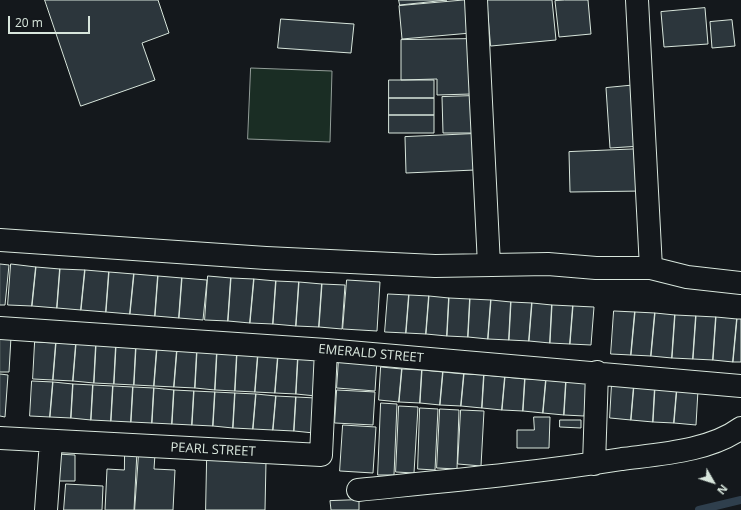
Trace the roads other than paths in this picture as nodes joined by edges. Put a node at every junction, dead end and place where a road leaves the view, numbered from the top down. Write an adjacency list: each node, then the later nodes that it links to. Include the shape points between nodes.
1 (476, 0): 4 (street)
2 (638, 0): 5 (street)
3 (0, 240): 4 (street, via 266,258 436,266)
4 (489, 265): 5 (street, via 548,264 596,268)
5 (651, 268): 6 (street, via 687,277)
6 (741, 284)
7 (0, 328): 8 (street, EMERALD STREET)
8 (326, 350): 9 (street, EMERALD STREET); 13 (street, PEARL STREET, via 321,455)
9 (597, 372): 10 (street, EMERALD STREET); 14 (street)
10 (741, 386)
11 (741, 428): 14 (street, via 733,434 692,449)
12 (0, 438): 13 (street, PEARL STREET)
13 (51, 441): 16 (street)
14 (594, 464): 15 (street)
15 (358, 490)
16 (46, 510)

